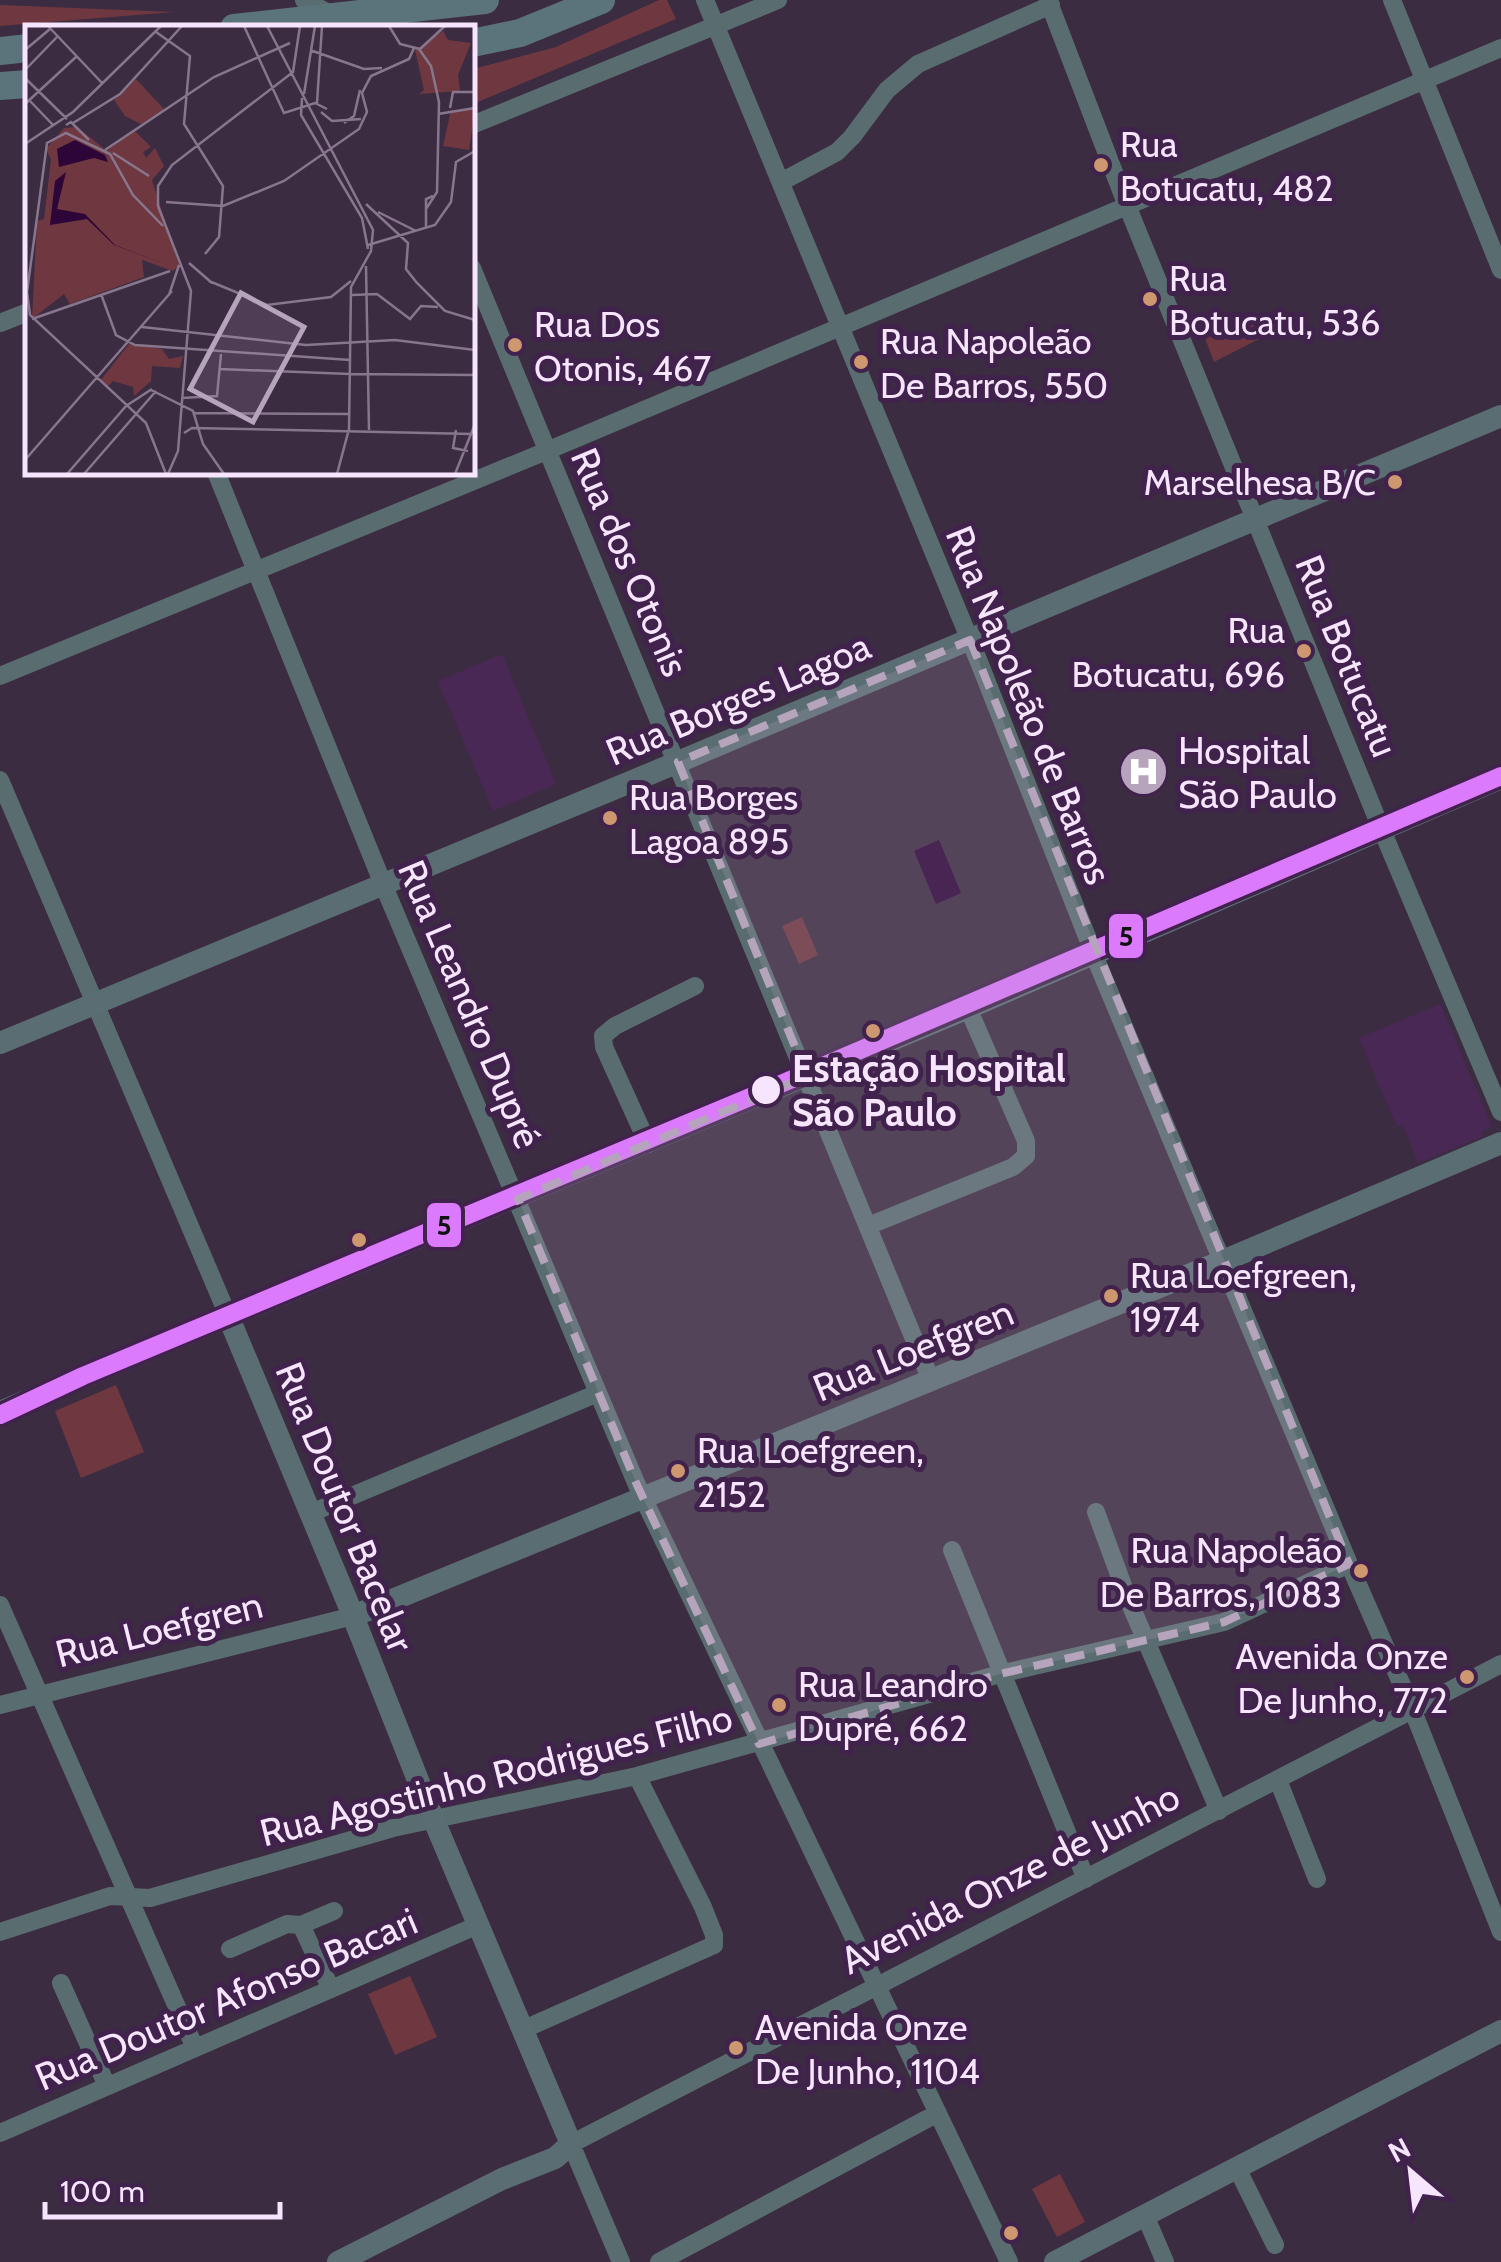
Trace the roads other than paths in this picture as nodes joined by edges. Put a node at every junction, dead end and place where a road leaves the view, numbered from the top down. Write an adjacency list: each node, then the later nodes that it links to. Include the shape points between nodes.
1 (304, 0): 9 (street)
2 (484, 0): 8 (main road)
3 (602, 0): 12 (main road, via 520,33)
4 (705, 0): 11 (street, Rua Napoleão de Barros)
5 (778, 0): 11 (street)
6 (1392, 0): 16 (street)
7 (1050, 3): 20 (street, via 918,64 887,90 838,152); 21 (street, Rua Botucatu)
8 (370, 14): 9 (main road)
9 (337, 18): 10 (main road)
10 (265, 25)
11 (716, 27): 19 (street); 20 (street, Rua Napoleão de Barros)
12 (475, 42)
13 (25, 48): 15 (main road)
14 (1501, 48): 16 (street)
15 (0, 51)
16 (1424, 80): 21 (street); 22 (street)
17 (25, 84): 18 (main road)
18 (0, 86)
19 (475, 124)
20 (780, 182): 27 (street, Rua Napoleão de Barros)
21 (1128, 206): 27 (street); 31 (street, Rua Botucatu)
22 (1494, 231): 23 (street)
23 (1501, 270)
24 (475, 275): 29 (street, Rua dos Otonis)
25 (25, 313): 26 (street)
26 (0, 323)
27 (840, 328): 29 (street); 33 (street, Rua Napoleão de Barros)
28 (1501, 416): 31 (street, Rua Borges Lagoa)
29 (549, 450): 32 (street); 35 (street, Rua dos Otonis)
30 (217, 475): 32 (street, Rua Leandro Dupré)
31 (1257, 518): 33 (street, Rua Borges Lagoa); 38 (street, Rua Botucatu)
32 (256, 570): 34 (street); 39 (street, Rua Leandro Dupré)
33 (970, 640): 35 (street, Rua Borges Lagoa); 40 (street, Rua Napoleão de Barros)
34 (0, 676)
35 (678, 762): 39 (street, Rua Borges Lagoa); 45 (street, Rua dos Otonis)
36 (1501, 778): 38 (street)
37 (0, 780): 42 (street, Rua Doutor Bacelar)
38 (1382, 831): 40 (street); 46 (street, Rua Botucatu)
39 (383, 884): 42 (street, Rua Borges Lagoa); 49 (street, Rua Leandro Dupré)
40 (1094, 954): 43 (street); 51 (street, Rua Napoleão de Barros)
41 (695, 986): 48 (street, via 603,1036)
42 (94, 1002): 44 (street, Rua Borges Lagoa); 52 (street, Rua Doutor Bacelar)
43 (968, 1008): 45 (street); 50 (street, via 1026,1141 1026,1156)
44 (0, 1042)
45 (807, 1076): 48 (street); 50 (street, Rua dos Otonis)
46 (1501, 1112)
47 (1501, 1142): 51 (street, Rua Loefgren)
48 (648, 1144): 49 (street)
49 (518, 1198): 52 (street); 54 (street, Rua Leandro Dupré)
50 (868, 1226): 53 (street, Rua dos Otonis)
51 (1223, 1261): 53 (street, Rua Loefgren); 60 (street, Rua Napoleão de Barros)
52 (229, 1318): 55 (street); 58 (street, Rua Doutor Bacelar)
53 (930, 1380): 56 (street, Rua Loefgren)
54 (598, 1393): 56 (street, Rua Leandro Dupré); 58 (street)
55 (0, 1412)
56 (644, 1498): 62 (street, Rua Loefgren); 69 (street, Rua Leandro Dupré)
57 (1096, 1512): 63 (street)
58 (310, 1513): 62 (street, Rua Doutor Bacelar)
59 (952, 1550): 65 (street)
60 (1348, 1564): 63 (street, Rua Agostinho Rodrigues Filho, via 1235,1619); 68 (street, Rua Napoleão de Barros)
61 (0, 1606): 66 (street)
62 (353, 1616): 66 (street, Rua Loefgren); 73 (street, Rua Doutor Bacelar)
63 (1146, 1639): 65 (street, Rua Agostinho Rodrigues Filho); 72 (street)
64 (1501, 1664): 68 (street, Avenida Onze de Junho)
65 (1000, 1674): 69 (street, Rua Agostinho Rodrigues Filho); 74 (street)
66 (38, 1695): 67 (street, Rua Loefgren); 76 (street)
67 (0, 1705)
68 (1413, 1710): 71 (street, Avenida Onze de Junho); 81 (street, Rua Napoleão de Barros)
69 (759, 1744): 70 (street, Rua Agostinho Rodrigues Filho); 84 (street, Rua Leandro Dupré)
70 (637, 1776): 73 (street, Rua Agostinho Rodrigues Filho); 86 (street, via 703,1906 714,1946)
71 (1278, 1780): 72 (street, Avenida Onze de Junho); 75 (street)
72 (1219, 1811): 74 (street, Avenida Onze de Junho)
73 (433, 1818): 76 (street, Rua Agostinho Rodrigues Filho, via 150,1898); 79 (street, Rua Doutor Bacelar)
74 (1086, 1878): 84 (street, Avenida Onze de Junho)
75 (1316, 1879)
76 (131, 1897): 80 (street, Rua Agostinho Rodrigues Filho, via 110,1896); 88 (street)
77 (334, 1910): 78 (street)
78 (301, 1925): 82 (street, via 287,1924); 85 (street)
79 (478, 1926): 85 (street, Rua Doutor Afonso Bacari); 86 (street, Rua Doutor Bacelar)
80 (0, 1932)
81 (1501, 1932)
82 (230, 1949)
83 (61, 1984): 89 (street)
84 (877, 1986): 90 (street, Rua Leandro Dupré); 92 (street, Avenida Onze de Junho)
85 (331, 1989): 88 (street, Rua Doutor Afonso Bacari)
86 (522, 2030): 92 (street, Rua Doutor Bacelar)
87 (1501, 2031): 93 (street)
88 (195, 2048): 89 (street, Rua Doutor Afonso Bacari)
89 (107, 2086): 91 (street, Rua Doutor Afonso Bacari)
90 (938, 2113): 98 (street); 99 (street, Rua Leandro Dupré)
91 (0, 2133)
92 (570, 2141): 96 (street, Avenida Onze de Junho, via 555,2158); 97 (street, Rua Doutor Bacelar)
93 (1238, 2168): 94 (street); 95 (street)
94 (1145, 2216): 100 (street); 101 (street)
95 (1274, 2245)
96 (338, 2262)
97 (621, 2262)
98 (659, 2262)
99 (1009, 2262)
100 (1055, 2262)
101 (1165, 2262)

